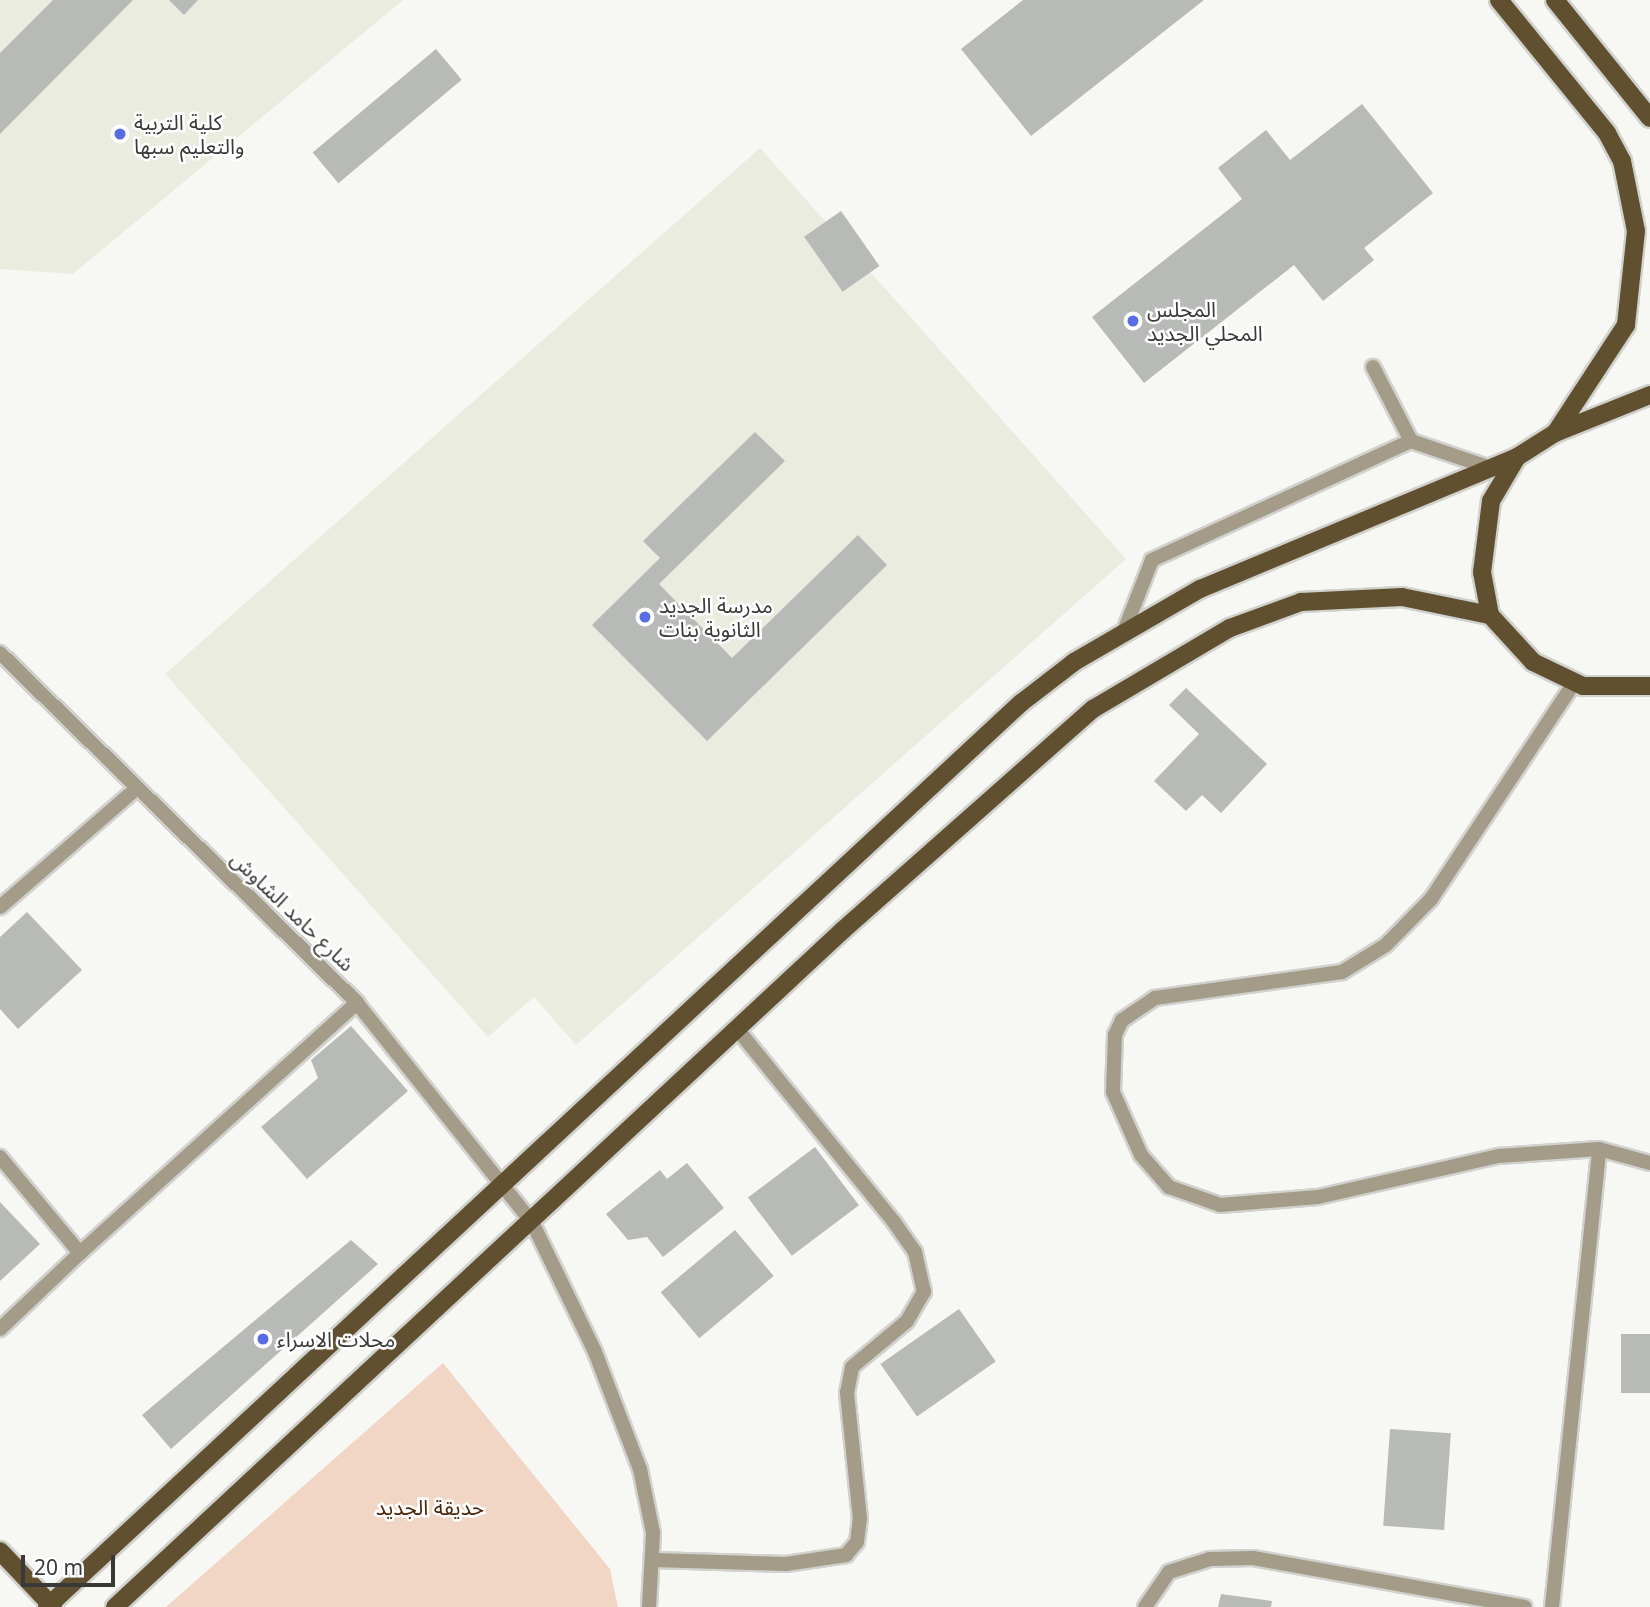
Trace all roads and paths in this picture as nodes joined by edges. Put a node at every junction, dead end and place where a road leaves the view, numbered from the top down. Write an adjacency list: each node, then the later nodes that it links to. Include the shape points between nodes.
1 (1499, 0): 6 (main road, via 1607,133 1622,161 1636,231 1626,325)
2 (1555, 0): 3 (main road)
3 (1650, 118)
4 (1373, 367): 7 (street)
5 (1650, 395): 6 (main road)
6 (1555, 433): 8 (main road)
7 (1411, 441): 9 (street); 11 (street, via 1152,561)
8 (1517, 457): 9 (main road); 10 (main road, via 1490,501 1483,534)
9 (1485, 466): 11 (main road, via 1249,566)
10 (1490, 615): 13 (main road, via 1533,662); 18 (main road, via 1402,597 1301,602 1264,612 1157,666 1044,750)
11 (1124, 631): 22 (main road, via 1021,703)
12 (0, 653): 15 (street, شارع حامد الشاوش)
13 (1574, 683): 14 (main road, via 1609,690); 19 (street, via 1431,899 1387,944 1342,972 1155,998 1122,1020 1111,1071 1121,1115 1154,1171 1191,1200 1220,1205 1318,1197 1499,1157)
14 (1650, 686)
15 (137, 788): 16 (street); 17 (street, شارع حامد الشاوش)
16 (0, 907)
17 (357, 1003): 22 (street, شارع حامد الشاوش); 24 (street)
18 (739, 1031): 23 (main road); 27 (street, via 894,1222 915,1252 924,1292 907,1321 852,1367 847,1393 860,1519 857,1542 846,1555 827,1563)
19 (1599, 1149): 21 (street); 33 (street)
20 (0, 1157): 24 (street)
21 (1650, 1163)
22 (504, 1182): 23 (street, شارع حامد الشاوش); 28 (main road)
23 (532, 1222): 27 (street, شارع حامد الشاوش, via 628,1435 647,1496); 29 (main road)
24 (80, 1253): 25 (street)
25 (0, 1329)
26 (0, 1551): 28 (main road)
27 (653, 1560): 30 (street, شارع حامد الشاوش)
28 (50, 1606)
29 (116, 1607)
30 (649, 1607)
31 (1145, 1607): 32 (street, via 1169,1572 1210,1559 1253,1559)
32 (1525, 1607)
33 (1552, 1607)

